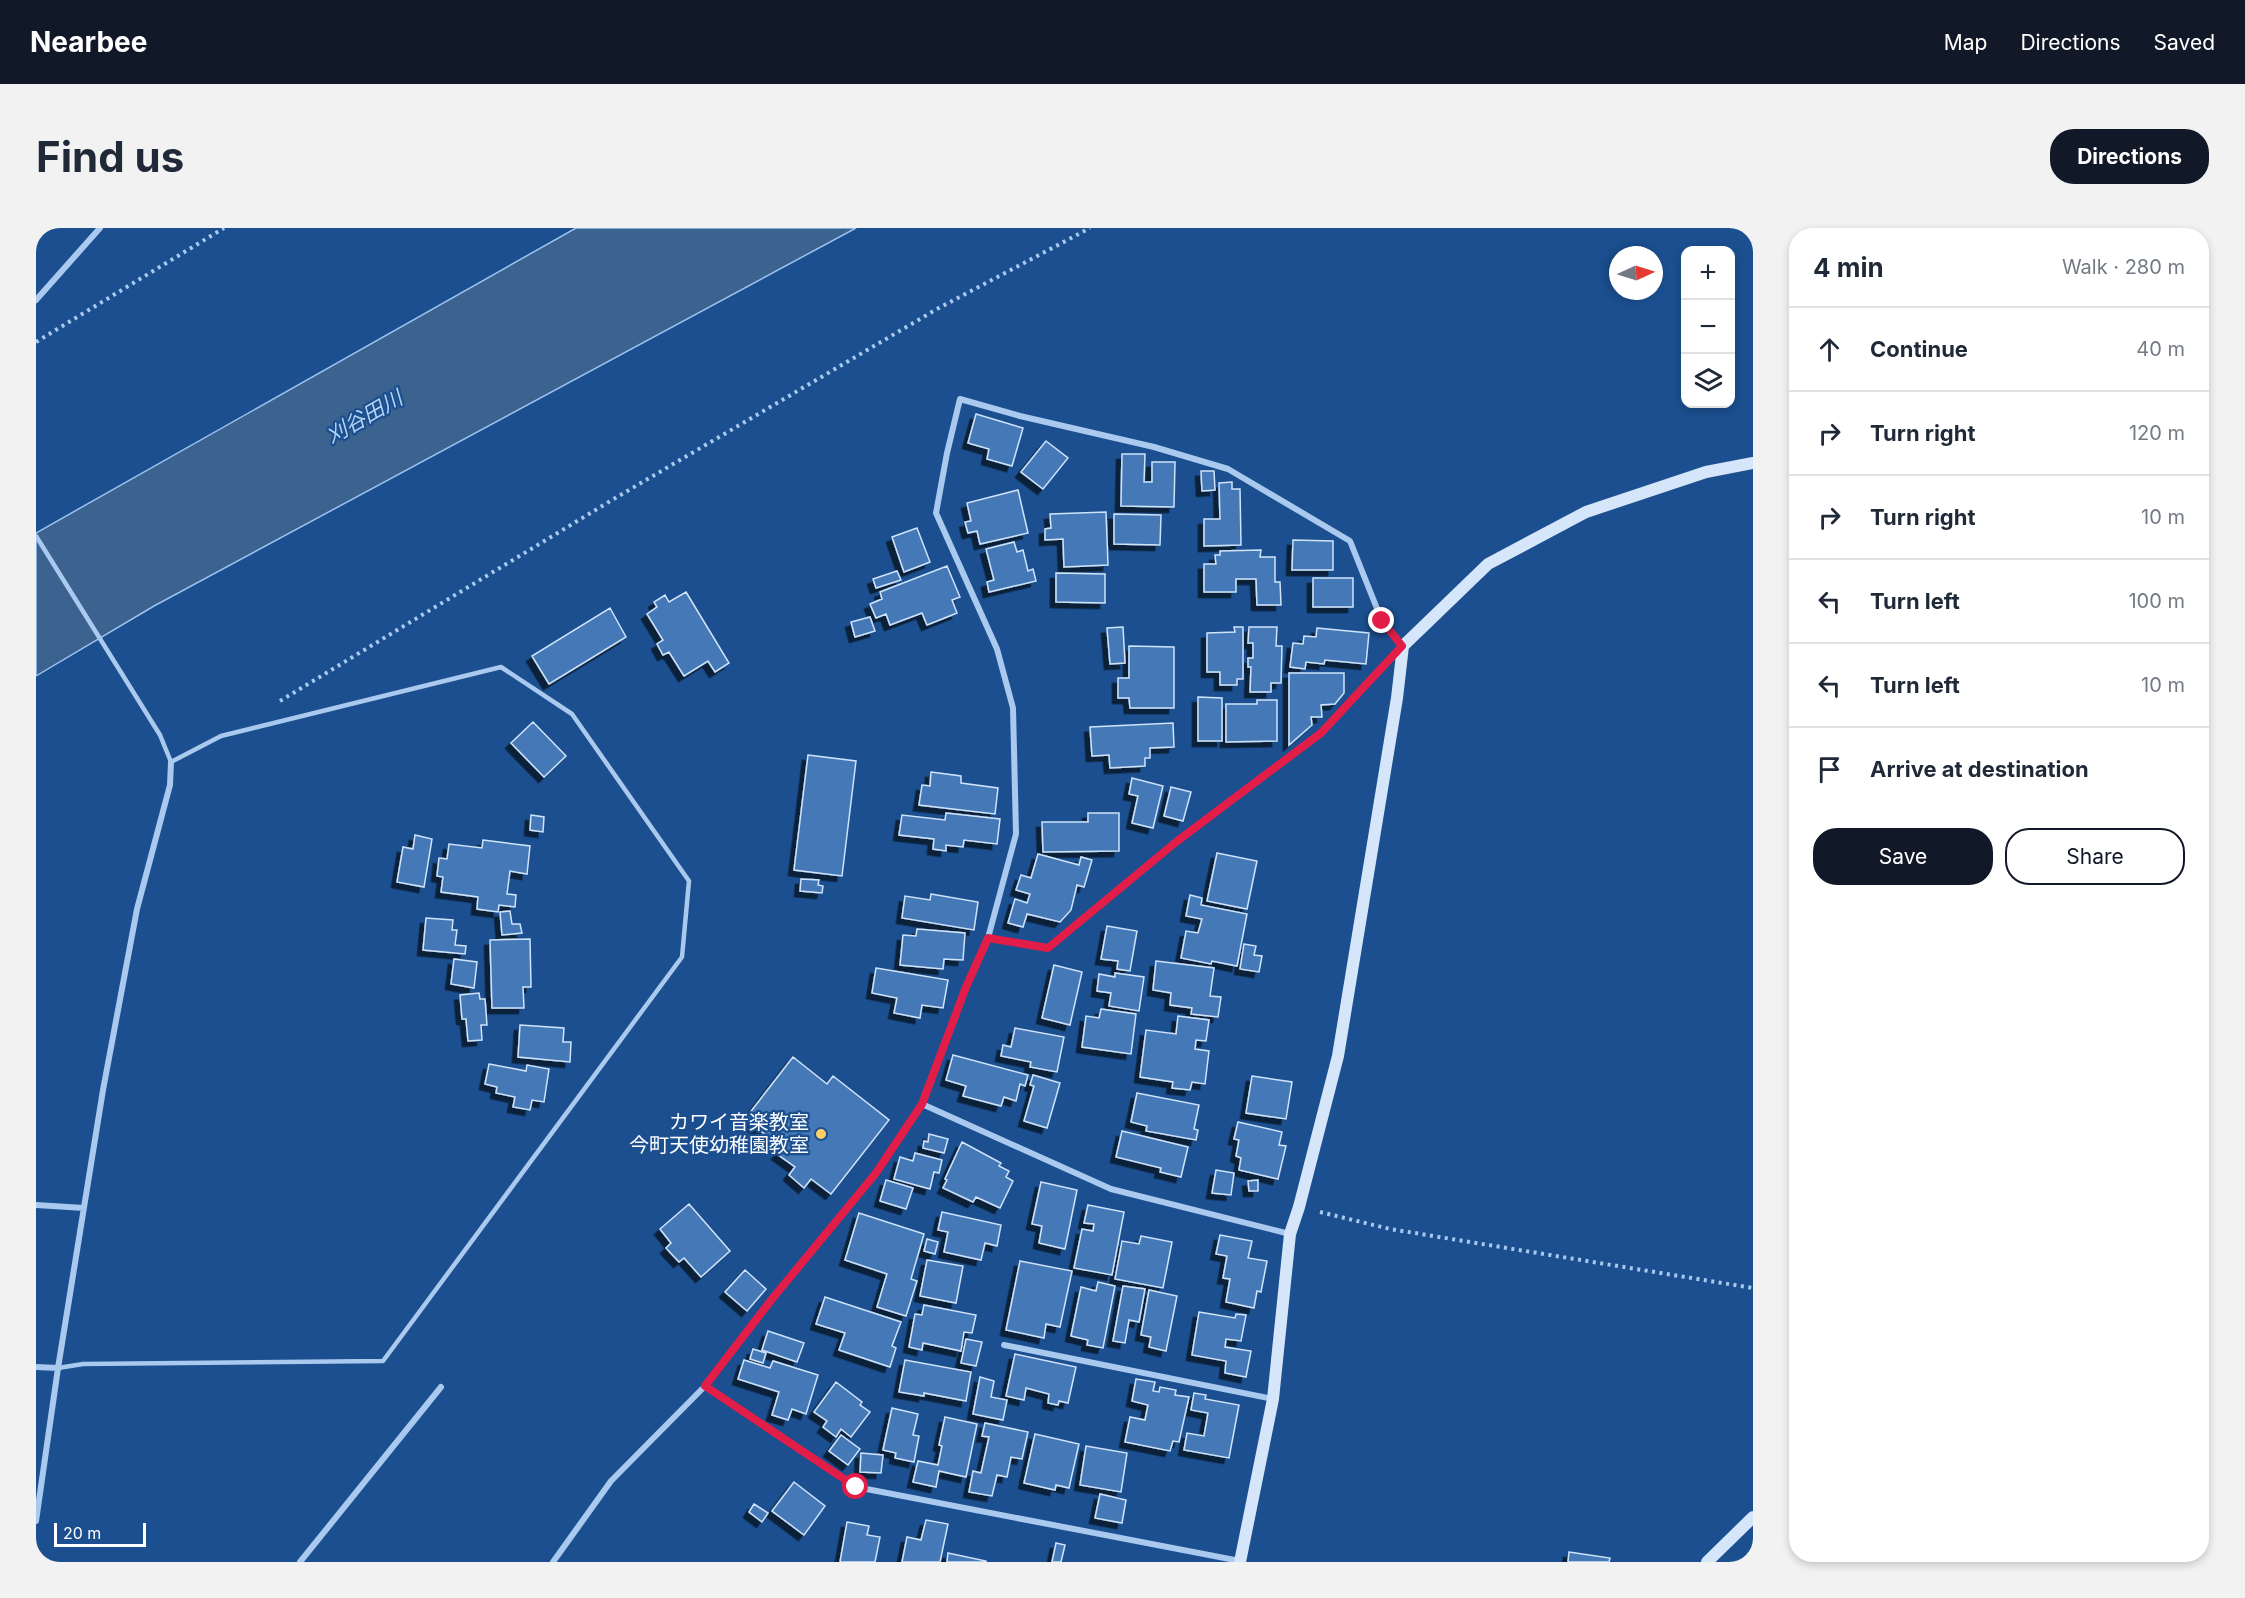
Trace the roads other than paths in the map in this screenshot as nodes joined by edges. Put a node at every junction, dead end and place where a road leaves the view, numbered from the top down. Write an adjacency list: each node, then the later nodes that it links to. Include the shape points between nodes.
1 (100, 228): 2 (street)
2 (36, 300)
3 (1753, 463): 5 (street, via 1706,472 1576,517 1488,564)
4 (36, 536): 6 (lane, via 160,735)
5 (1402, 646): 7 (street, via 1321,733 1176,842 1048,948); 7 (street, via 1382,621 1350,541 1228,469 960,399 936,513 997,649 1013,708 1016,834); 11 (street, via 1397,698 1338,1056)
6 (171, 762): 10 (street, via 170,785 136,909); 14 (lane, via 221,736 501,667 572,714 690,881 682,957 383,1361 83,1364)
7 (988, 938): 8 (street)
8 (922, 1104): 11 (street, via 1111,1190); 15 (street, via 876,1173)
9 (36, 1205): 10 (street)
10 (84, 1208): 14 (street)
11 (1290, 1234): 17 (street)
12 (1004, 1345): 17 (street)
13 (36, 1367): 14 (street)
14 (58, 1368): 19 (street)
15 (705, 1386): 21 (street, via 611,1481); 22 (street, via 856,1487)
16 (441, 1387): 20 (street)
17 (1274, 1399): 22 (street)
18 (1753, 1517): 23 (street)
19 (36, 1521)
20 (300, 1562)
21 (553, 1562)
22 (1240, 1562)
23 (1707, 1562)

